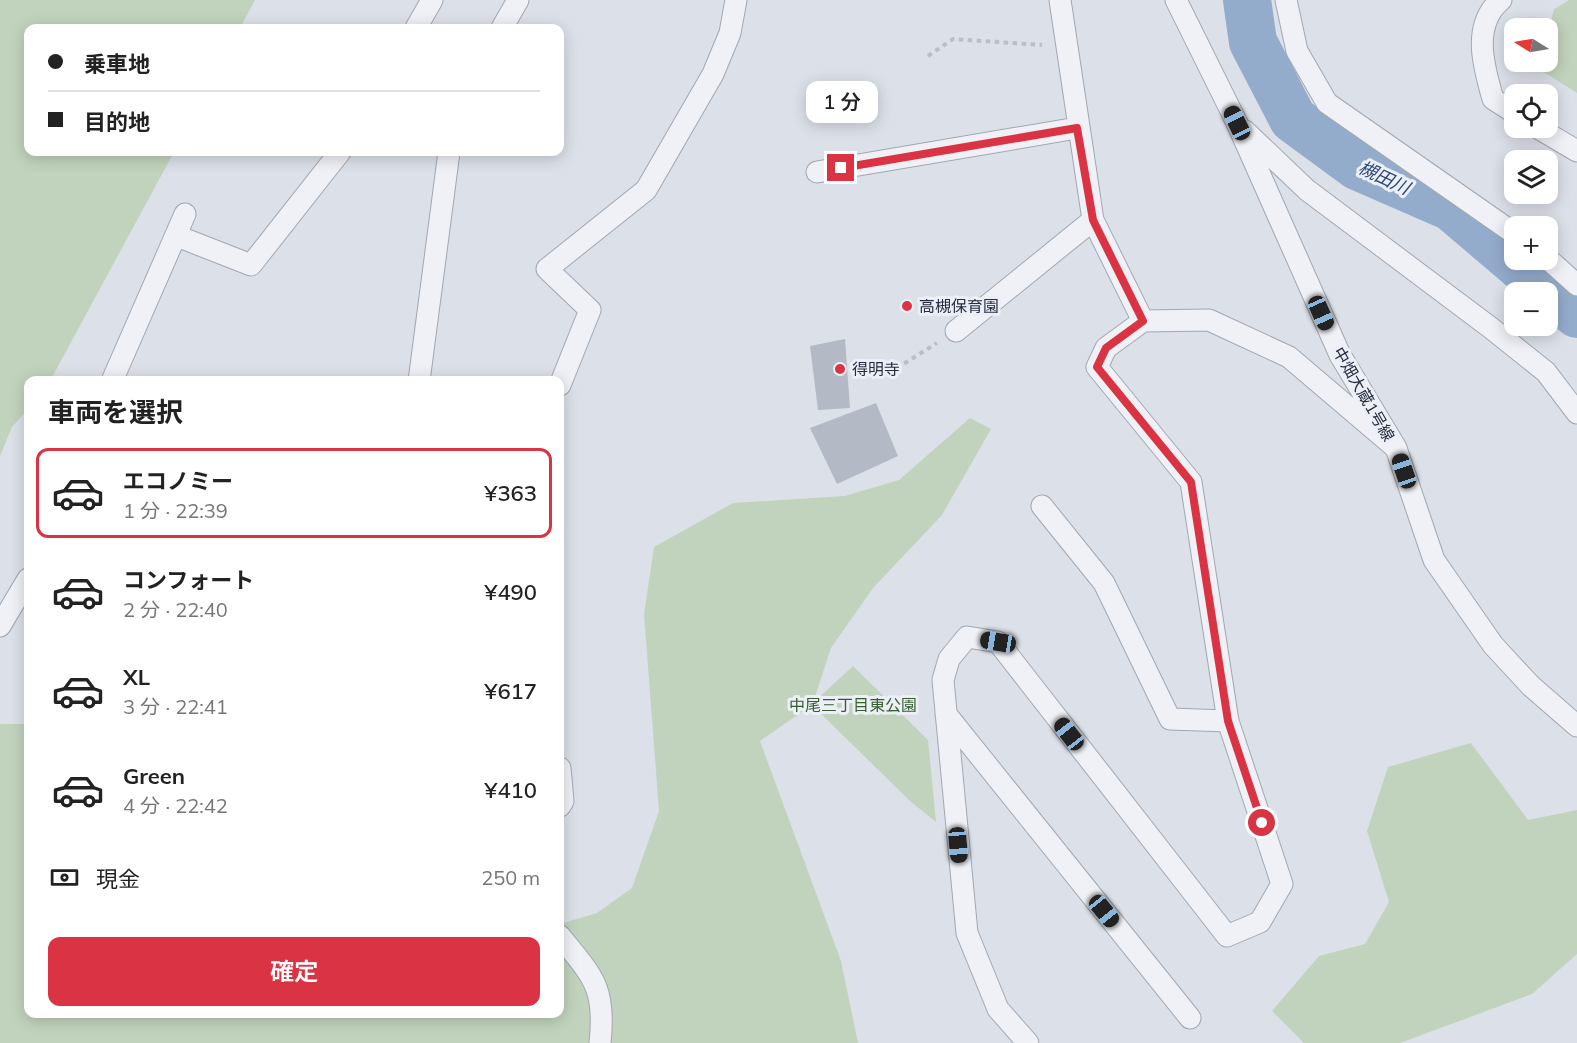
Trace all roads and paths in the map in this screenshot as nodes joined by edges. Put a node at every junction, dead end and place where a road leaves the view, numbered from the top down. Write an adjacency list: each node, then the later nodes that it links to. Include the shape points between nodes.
1 (432, 0): 8 (street)
2 (518, 0): 9 (street)
3 (736, 0): 31 (street, via 729,33 713,74 646,190 547,269 590,310)
4 (1060, 0): 10 (street)
5 (1176, 0): 13 (street, 中畑大蔵1号線)
6 (1286, 0): 22 (street, via 1297,51 1327,103)
7 (1496, 2): 12 (street, via 1482,34 1483,66 1493,99)
8 (418, 24)
9 (504, 24)
10 (1066, 46): 11 (path, via 953,39); 14 (street)
11 (928, 56)
12 (1504, 106)
13 (1237, 123): 32 (street, via 1307,190 1546,372); 33 (street, 中畑大蔵1号線, via 1340,355)
14 (1077, 128): 19 (street); 21 (street)
15 (1555, 138): 16 (street)
16 (1577, 151)
17 (337, 156): 23 (street, via 251,265)
18 (448, 156): 30 (street)
19 (817, 172)
20 (185, 214): 23 (street)
21 (1093, 220): 26 (street); 27 (street)
22 (1504, 226)
23 (177, 236): 29 (street)
24 (1558, 268): 25 (street)
25 (1577, 285)
26 (1143, 321): 33 (street, via 1209,320 1289,357); 38 (street, via 1106,348 1097,367 1191,482)
27 (957, 331): 28 (path)
28 (889, 373)
29 (114, 376)
30 (420, 376)
31 (564, 376)
32 (1577, 413)
33 (1396, 448): 39 (street, 中畑大蔵1号線, via 1434,560 1493,645 1531,686)
34 (1042, 506): 38 (street, via 1104,583 1170,719)
35 (24, 586): 36 (street)
36 (0, 626)
37 (946, 714): 38 (street, via 943,680 949,659 968,637 998,642 1227,936 1260,922 1282,884); 41 (street); 43 (street, via 967,933 998,1009)
38 (1228, 721)
39 (1577, 726)
40 (564, 941): 42 (street, via 595,979 603,1012)
41 (1190, 1018)
42 (600, 1043)
43 (1028, 1043)

